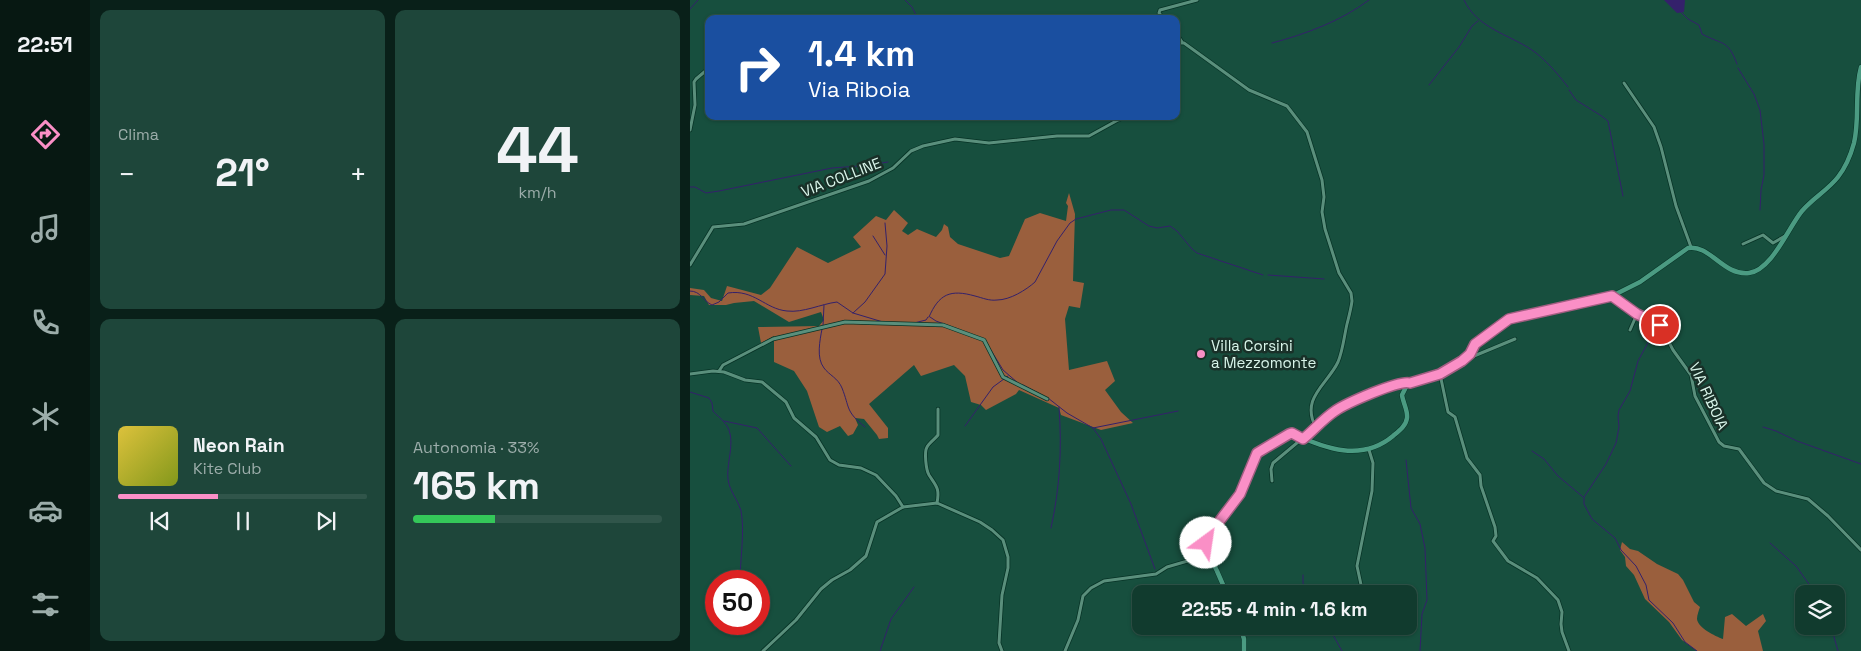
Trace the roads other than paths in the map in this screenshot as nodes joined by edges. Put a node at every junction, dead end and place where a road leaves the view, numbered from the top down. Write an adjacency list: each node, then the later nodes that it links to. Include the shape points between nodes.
1 (1197, 0): 2 (street, via 1160,10)
2 (1160, 15)
3 (1180, 39): 4 (street)
4 (1182, 42): 5 (street); 26 (street, via 1249,90 1287,106 1311,141 1322,180 1322,212 1326,229 1352,301 1337,363 1313,400 1311,411)
5 (1180, 44)
6 (1861, 68): 11 (main road, via 1856,142 1838,177 1803,210)
7 (705, 71): 10 (street, via 694,82 695,105)
8 (1624, 83): 13 (street, via 1654,127)
9 (1118, 120): 14 (street, VIA COLLINE, via 1089,136 989,143 955,139 916,148 893,168 869,181 744,224 713,227)
10 (690, 130)
11 (1785, 236): 12 (street, via 1772,243 1763,235); 13 (main road, via 1764,266 1748,273 1729,269 1703,250)
12 (1743, 244)
13 (1691, 247): 15 (main road, via 1640,282)
14 (690, 265)
15 (1612, 296): 16 (street, VIA RIBOIA); 19 (main road, via 1509,319 1475,344)
16 (1637, 314): 17 (street); 35 (street, VIA RIBOIA, via 1660,325 1691,375 1695,396 1719,442 1739,449 1769,488 1808,499)
17 (1630, 330)
18 (1515, 339): 19 (street)
19 (1462, 361): 22 (main road)
20 (719, 371): 24 (street, via 723,365 774,339 845,322 943,325 984,340 1003,377)
21 (690, 374): 33 (street, via 724,372 769,386 786,402 797,421 816,437 830,460 876,475)
22 (1440, 374): 23 (main road); 43 (street, via 1448,412 1455,417 1467,458 1480,475 1495,526 1493,542 1508,561 1537,578 1558,600 1562,632)
23 (1410, 383): 26 (street, via 1392,386 1346,404); 29 (main road, via 1402,395 1407,413 1405,425 1385,443)
24 (1047, 399)
25 (938, 409): 32 (street, via 938,436 926,450 927,472 935,482)
26 (1316, 428): 27 (street)
27 (1303, 439): 28 (main road, via 1291,433); 29 (main road, via 1323,446); 31 (street, via 1272,464)
28 (1275, 441): 30 (street, via 1275,446); 34 (main road, via 1255,456 1242,491 1209,535)
29 (1369, 450): 37 (street, via 1373,463 1372,491 1356,566)
30 (1267, 451)
31 (1272, 481)
32 (938, 503): 33 (street); 40 (street, via 980,522 1003,540 1008,568 1002,595 999,643)
33 (904, 507): 39 (street, via 877,522 866,556 822,589 796,620)
34 (1206, 544): 36 (main road); 41 (street, via 1191,560 1156,574 1104,581 1092,588 1083,596 1078,620)
35 (1861, 550)
36 (1223, 585)
37 (1361, 585)
38 (1243, 635): 42 (main road)
39 (763, 651)
40 (1002, 651)
41 (1065, 651)
42 (1244, 651)
43 (1569, 651)

